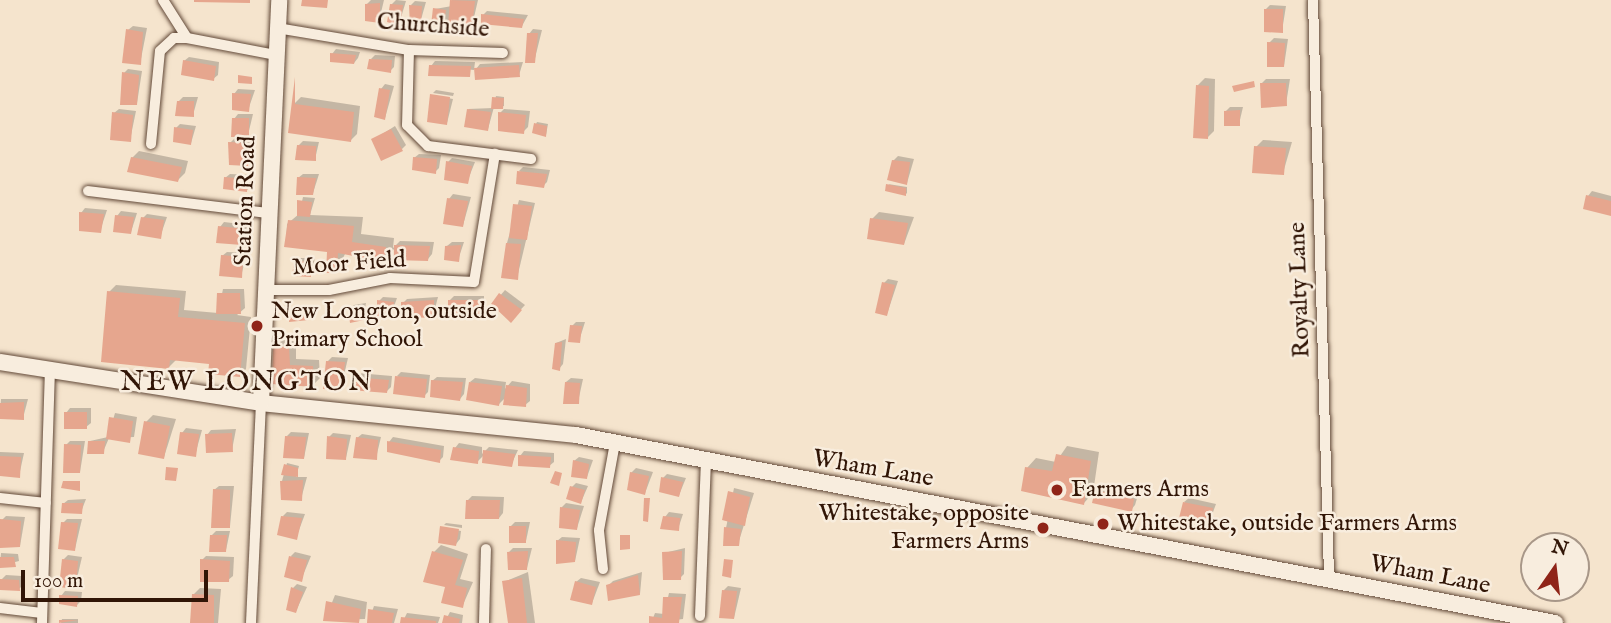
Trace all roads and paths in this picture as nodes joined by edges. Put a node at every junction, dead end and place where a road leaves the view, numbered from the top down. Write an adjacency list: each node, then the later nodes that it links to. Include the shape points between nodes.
1 (163, 0): 5 (street)
2 (279, 0): 4 (street, Station Road)
3 (1312, 0): 24 (street, Royalty Lane)
4 (277, 28): 6 (street, Churchside); 8 (street, Station Road)
5 (187, 38): 8 (street); 9 (street, via 174,38 160,51)
6 (409, 50): 7 (street, Churchside); 10 (street, via 407,125 428,146)
7 (503, 52)
8 (276, 55): 13 (street, Station Road)
9 (151, 144)
10 (495, 154): 11 (street); 14 (street, Moor Field, via 474,282 390,278 329,290)
11 (531, 159)
12 (88, 191): 13 (street)
13 (267, 213): 14 (street, Station Road)
14 (266, 290): 17 (street, Station Road)
15 (0, 362): 16 (street, Wham Lane)
16 (50, 370): 17 (street, Wham Lane); 21 (street)
17 (261, 403): 18 (street, Wham Lane); 28 (street)
18 (615, 443): 19 (street, Wham Lane); 23 (street, via 599,530)
19 (706, 463): 24 (street, Wham Lane); 26 (street)
20 (0, 498): 21 (street)
21 (46, 503): 27 (street)
22 (486, 549): 29 (street)
23 (603, 569)
24 (1329, 578): 30 (street, Wham Lane)
25 (0, 608): 27 (street)
26 (700, 616)
27 (42, 618)
28 (250, 623)
29 (484, 623)
30 (1555, 623)

